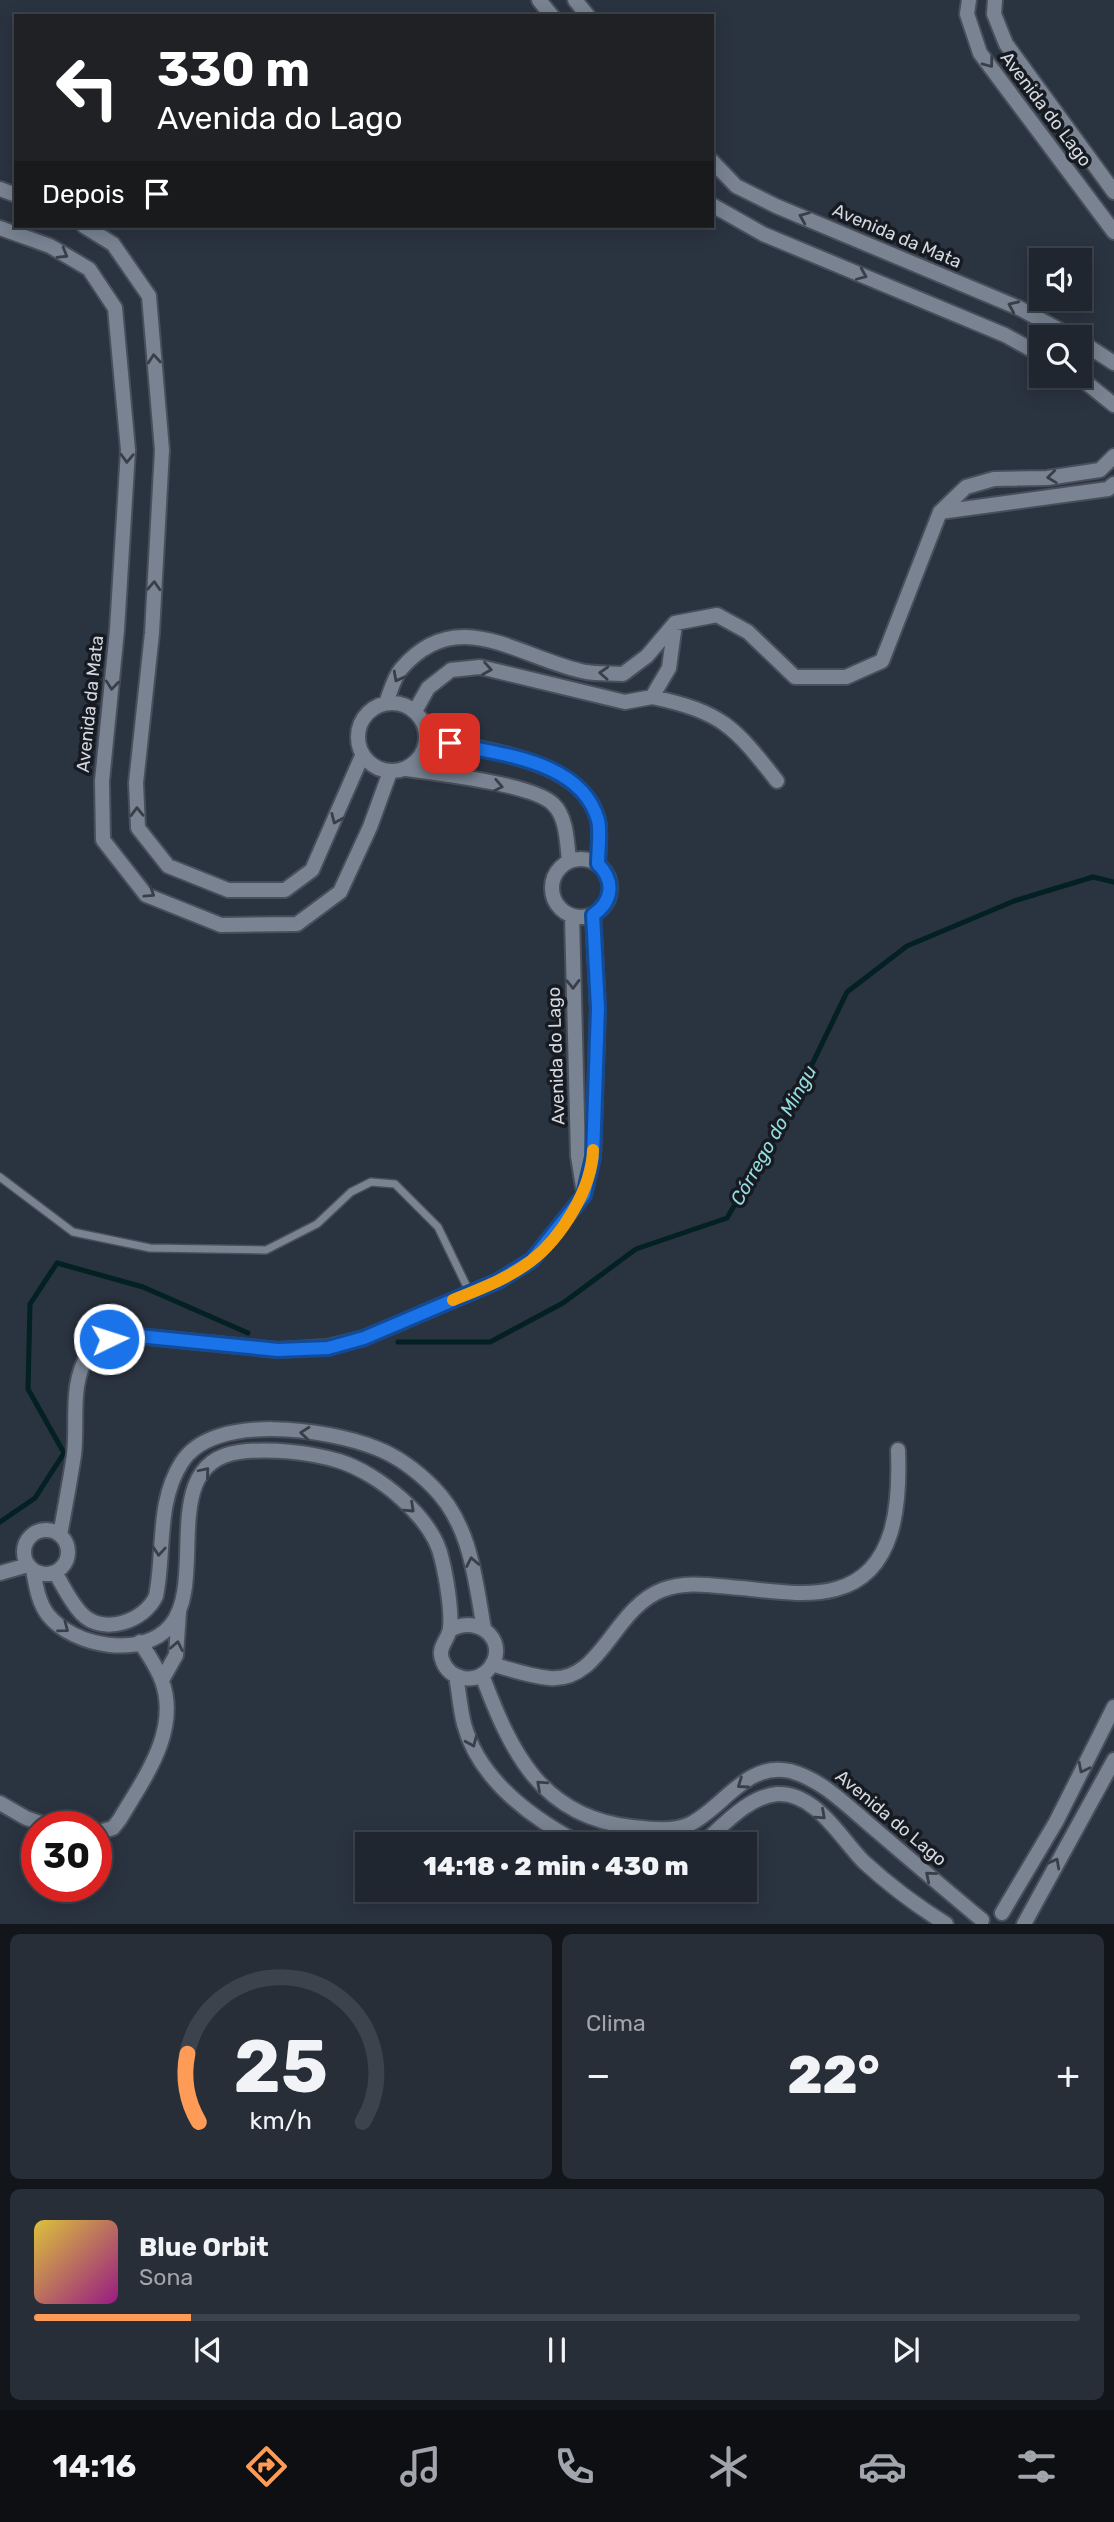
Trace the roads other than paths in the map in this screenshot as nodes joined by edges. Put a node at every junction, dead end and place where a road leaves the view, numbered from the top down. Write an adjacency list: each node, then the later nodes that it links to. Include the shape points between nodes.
1 (575, 0): 4 (street)
2 (969, 0): 10 (street, Avenida do Lago, one-way to 10, via 967,14 981,52)
3 (996, 0): 6 (street, Avenida do Lago, via 994,14 1006,44)
4 (586, 14)
5 (714, 163): 11 (street, Avenida da Mata, one-way to 5, via 1019,307 776,206 736,186)
6 (1114, 192)
7 (714, 206): 12 (street, one-way to 12, via 763,234)
8 (0, 228): 27 (street, Avenida da Mata, one-way to 27, via 50,246 89,269 115,308 128,450 102,781 103,840 146,895 221,925 297,925 340,892)
9 (87, 228): 25 (street, one-way to 9, via 312,870 285,890 228,890 168,866 138,828 136,783 152,633 162,450 149,296 113,244)
10 (1114, 232)
11 (1051, 325)
12 (1029, 348)
13 (1092, 349): 14 (street)
14 (1114, 363)
15 (1092, 387): 16 (street)
16 (1114, 405)
17 (1114, 456): 19 (street, one-way to 19, via 1100,470 994,479 966,486)
18 (1114, 484): 19 (street, via 1108,489)
19 (940, 512): 20 (street, via 882,660 845,677 795,677 748,632 717,615)
20 (675, 623): 21 (street, via 669,668); 22 (street, one-way to 22, via 647,656 624,674 586,672 490,640 452,635 425,647 399,670)
21 (652, 697): 23 (street, one-way to 21, via 428,688 451,670 480,667 625,702); 28 (street, via 694,706 738,731)
22 (386, 704): 23 (street, via 406,705); 25 (street, via 374,708 360,724)
23 (415, 711): 24 (street)
24 (427, 738): 26 (street, via 424,750); 30 (street, via 543,765 579,786 598,820)
25 (362, 756): 27 (street, via 379,770)
26 (407, 769): 27 (street); 29 (street, one-way to 29, via 531,792 554,805 565,828)
27 (390, 772)
28 (777, 781)
29 (569, 860): 30 (street, via 589,859); 32 (street, via 554,874 551,884 556,903)
30 (598, 864): 31 (street, via 610,890 608,901)
31 (593, 915): 32 (street); 34 (street, Avenida do Lago, via 598,1008 593,1157)
32 (572, 916): 34 (street, Avenida do Lago, one-way to 34, via 578,1156)
33 (0, 1177): 35 (lane, via 73,1232 150,1248 253,1250 266,1250 317,1224 351,1192 370,1182 395,1184 439,1227)
34 (584, 1195): 35 (street, Avenida do Lago, via 532,1260)
35 (470, 1293): 37 (street, Avenida do Lago, via 364,1338 328,1348 278,1350 138,1336 99,1344 81,1371)
36 (898, 1450): 45 (street, via 900,1493 888,1541 873,1566 853,1583 822,1592 687,1583 660,1590 634,1608 597,1657 574,1675 552,1678)
37 (60, 1535): 38 (street, via 45,1530 31,1536 24,1548); 39 (street, Avenida do Lago, via 68,1555)
38 (30, 1567): 39 (street); 40 (street); 44 (street, one-way to 44, via 47,1614 62,1628 94,1643)
39 (55, 1572): 42 (street, Avenida do Lago, one-way to 39, via 469,1548 458,1521 434,1488 400,1460 378,1449 326,1435 243,1430 193,1447 180,1464 166,1502 156,1596 140,1617 103,1624 89,1620)
40 (0, 1573)
41 (180, 1609): 43 (street, one-way to 43, via 188,1513 197,1481 207,1466 237,1452 302,1454 340,1461 381,1483 414,1510 442,1557); 44 (street, via 164,1632); 47 (street, one-way to 41, via 176,1655)
42 (484, 1629): 43 (street, via 467,1624); 45 (street, Avenida do Lago, via 495,1643)
43 (450, 1630): 46 (street, via 440,1654)
44 (141, 1642): 47 (street)
45 (487, 1670): 46 (street, via 465,1678); 56 (street, Avenida do Lago, one-way to 45, via 821,1784 787,1770 747,1779 688,1825 643,1828 591,1820 556,1799 531,1776 502,1726)
46 (456, 1676): 53 (street, one-way to 53, via 465,1726 476,1753 503,1788 541,1823)
47 (162, 1681): 52 (street, via 166,1714 162,1743)
48 (1114, 1707): 55 (street, one-way to 55, via 1056,1822)
49 (1114, 1760): 59 (street, one-way to 49)
50 (0, 1803): 51 (street)
51 (21, 1815)
52 (112, 1828)
53 (559, 1832)
54 (716, 1832): 57 (street, one-way to 57, via 751,1803 778,1794 792,1796 825,1818 864,1861 915,1904)
55 (1002, 1913): 56 (street, Avenida do Lago); 58 (street)
56 (982, 1922)
57 (946, 1923)
58 (1016, 1923)
59 (1024, 1923)

